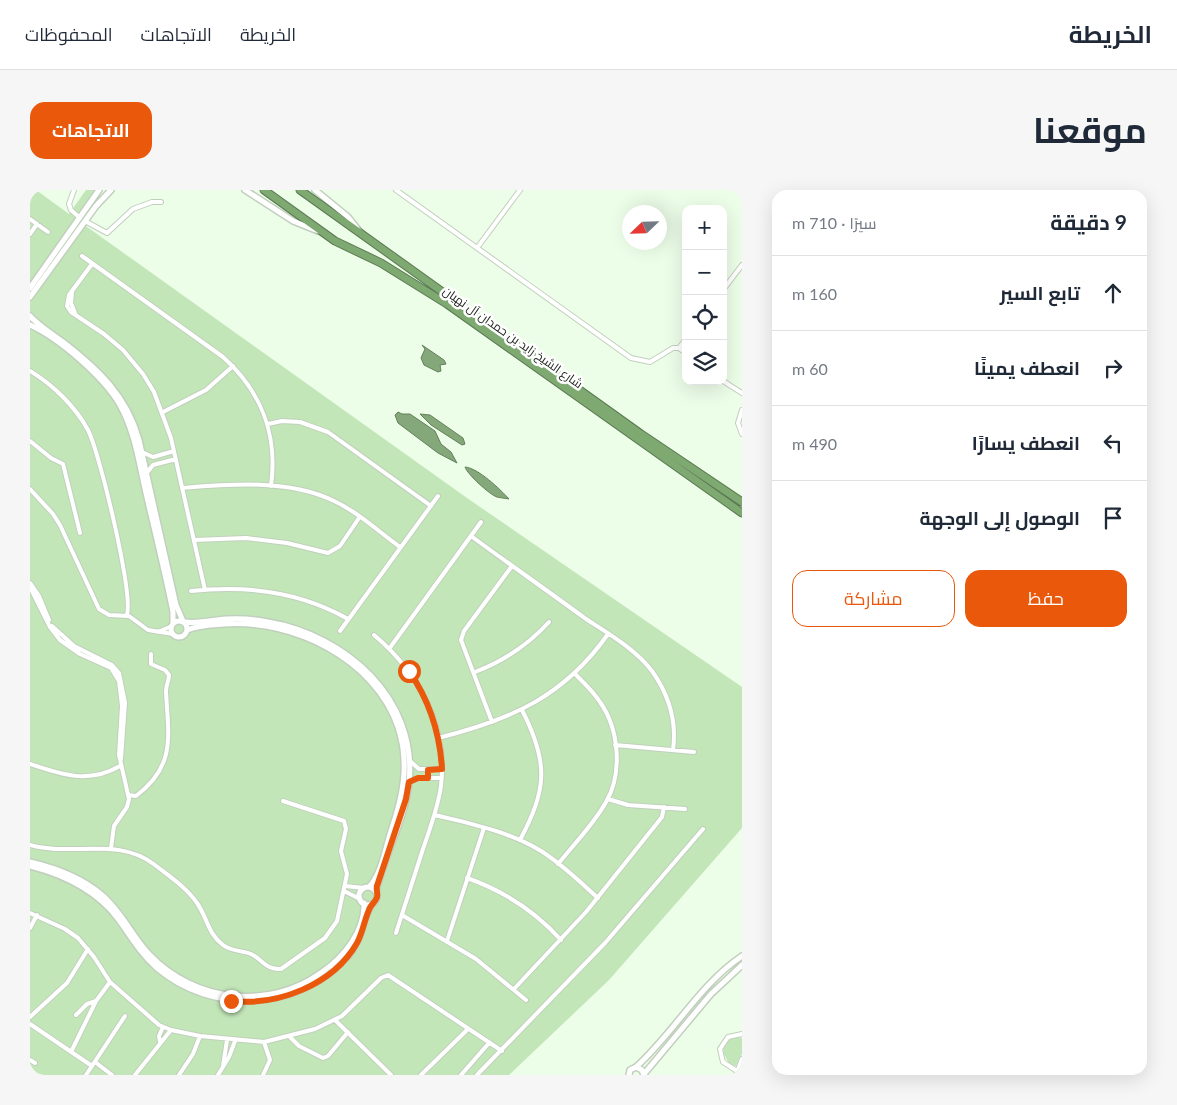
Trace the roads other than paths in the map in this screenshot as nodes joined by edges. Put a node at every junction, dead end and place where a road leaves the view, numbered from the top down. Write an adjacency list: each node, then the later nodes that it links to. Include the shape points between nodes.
1 (74, 190): 12 (street, via 69,204)
2 (99, 190): 12 (street)
3 (111, 190): 12 (street)
4 (245, 190): 15 (street, via 302,226)
5 (264, 190): 15 (highway, شارع الشيخ زايد بن حمدان آل نهيان)
6 (300, 190): 17 (highway, شارع الشيخ زايد بن حمدان آل نهيان)
7 (315, 190): 17 (street, via 348,217)
8 (396, 190): 18 (street)
9 (520, 190): 18 (street)
10 (162, 202): 12 (street, via 133,209 107,233)
11 (30, 219): 13 (street)
12 (83, 220): 23 (street); 24 (street)
13 (37, 224): 14 (street); 16 (street)
14 (48, 232)
15 (323, 232): 49 (highway, شارع الشيخ زايد بن حمدان آل نهيان, via 392,269 447,304)
16 (30, 234)
17 (362, 235): 47 (highway, شارع الشيخ زايد بن حمدان آل نهيان)
18 (477, 248): 28 (street, via 631,358 650,362 673,348)
19 (82, 256): 20 (street)
20 (92, 264): 30 (street); 35 (street, via 72,292 75,314 130,358 149,382)
21 (742, 265): 22 (street)
22 (727, 285)
23 (30, 288)
24 (30, 297)
25 (30, 316): 39 (street, via 90,363 113,387 130,413)
26 (30, 325): 65 (street, via 99,377 124,413 135,444 172,606)
27 (685, 340): 28 (street)
28 (679, 348): 29 (street)
29 (682, 350)
30 (233, 366): 35 (street, via 206,390); 36 (street, via 257,397)
31 (30, 371): 61 (street, via 67,402 91,438 117,538 129,600)
32 (727, 384): 33 (street)
33 (742, 393)
34 (742, 410): 37 (street, via 738,423)
35 (163, 412): 40 (street)
36 (268, 424): 43 (street, via 272,451); 48 (street, via 300,422 328,432)
37 (742, 434)
38 (30, 441): 52 (street, via 64,464)
39 (141, 450): 40 (street, via 153,456); 42 (street)
40 (174, 451): 41 (street)
41 (176, 459): 42 (street, via 154,465); 44 (street)
42 (146, 474): 63 (street, via 176,605)
43 (271, 486): 44 (street); 50 (street, via 321,496)
44 (182, 488): 54 (street)
45 (30, 489): 61 (street, via 60,526 99,609 109,615)
46 (438, 496): 48 (street)
47 (742, 502)
48 (430, 506): 55 (street)
49 (742, 513)
50 (360, 518): 54 (street, via 340,546 328,553 246,538); 55 (street)
51 (482, 522): 53 (street)
52 (80, 533)
53 (471, 536): 56 (street); 72 (street)
54 (194, 540): 59 (street)
55 (400, 547): 62 (street)
56 (512, 566): 70 (street); 74 (street, via 463,634 463,646)
57 (30, 583): 84 (street, via 60,635 80,650 112,665 119,673 125,703)
58 (30, 587): 84 (street, via 60,640 80,654 109,667 117,675 122,706)
59 (205, 590): 60 (street); 62 (street, via 254,589 291,595)
60 (191, 591)
61 (127, 615): 68 (street, via 144,628)
62 (348, 620): 67 (street)
63 (184, 622): 65 (street); 66 (street); 82 (street, via 237,619 267,622 296,629 332,645 368,672 388,696 402,727)
64 (549, 622): 74 (street, via 511,655)
65 (172, 625): 68 (street); 69 (street)
66 (187, 630): 69 (street, via 182,637); 106 (street, via 245,623 292,632 319,643 342,658 379,690 401,736 404,779 378,870)
67 (340, 631)
68 (158, 632): 69 (street)
69 (173, 634)
70 (608, 634): 75 (street); 80 (street, via 641,659 660,684 673,719)
71 (374, 635): 72 (street)
72 (389, 649): 78 (street, via 418,685 430,708)
73 (151, 654): 90 (street, via 151,664 165,670 168,676 169,738 157,775 136,796)
74 (475, 672): 77 (street)
75 (574, 673): 76 (street); 79 (street, via 604,707)
76 (522, 710): 77 (street); 98 (street, via 538,749 542,775 538,803)
77 (492, 722): 78 (street)
78 (438, 738): 85 (street)
79 (615, 745): 80 (street); 91 (street, via 615,776)
80 (673, 750): 81 (street)
81 (694, 752)
82 (409, 760): 86 (street, via 416,768); 89 (street)
83 (30, 764): 84 (street, via 82,777 104,775)
84 (120, 764): 90 (street)
85 (442, 769): 86 (street); 88 (street)
86 (428, 770): 87 (street)
87 (428, 778): 88 (street); 89 (street)
88 (441, 778): 95 (street)
89 (409, 782): 107 (street)
90 (128, 795): 100 (street, via 127,807 114,826)
91 (608, 799): 93 (street, via 623,804); 102 (street)
92 (283, 801): 105 (street, via 344,821 346,829 341,851 347,870)
93 (664, 807): 94 (street); 108 (street, via 661,818)
94 (685, 809)
95 (434, 815): 96 (street); 113 (street)
96 (484, 828): 98 (street); 104 (street)
97 (703, 830): 143 (street, via 605,943)
98 (520, 840): 102 (street)
99 (30, 846): 100 (street, via 62,851)
100 (110, 848): 105 (street, via 135,854 155,865 195,900 218,941 230,949 250,954 274,969 288,965 330,932 339,917)
101 (30, 862): 109 (street, via 71,876 101,895 118,912 147,952 173,975 204,990 231,996 277,994 322,972 341,956 353,939 361,920)
102 (558, 864): 108 (street)
103 (30, 866): 110 (street, via 66,877 93,894 115,914 148,960 171,978 202,994 231,1001 279,998 325,976 355,947)
104 (468, 878): 116 (street, via 514,900); 117 (street)
105 (345, 888): 106 (street); 109 (street)
106 (367, 888): 107 (street); 109 (street, via 360,893)
107 (376, 892): 110 (street, via 377,898)
108 (598, 898): 116 (street)
109 (362, 901): 110 (street)
110 (372, 904)
111 (30, 913): 112 (street)
112 (37, 915): 114 (street); 118 (street, via 72,933)
113 (402, 915): 115 (street); 117 (street)
114 (30, 928)
115 (396, 933)
116 (561, 940): 122 (street)
117 (446, 941): 122 (street)
118 (88, 949): 121 (street); 127 (street, via 67,983)
119 (742, 956): 150 (street, via 711,983)
120 (742, 965): 163 (street, via 711,994)
121 (110, 982): 124 (street); 130 (street)
122 (514, 989): 123 (street)
123 (526, 1000)
124 (96, 1001): 125 (street, via 87,1004); 142 (street)
125 (76, 1015)
126 (125, 1016): 146 (street)
127 (30, 1017)
128 (336, 1020): 131 (street, via 388,975); 133 (street); 136 (street)
129 (30, 1024): 142 (street)
130 (163, 1027): 132 (street); 139 (street)
131 (468, 1029): 141 (street); 159 (street)
132 (171, 1030): 135 (street); 139 (street)
133 (348, 1032): 136 (street, via 323,1058 296,1044); 158 (street)
134 (742, 1034): 151 (street, via 728,1037 720,1049 723,1062)
135 (200, 1036): 137 (street); 155 (street)
136 (289, 1036): 140 (street)
137 (227, 1040): 138 (street); 149 (street)
138 (235, 1041): 140 (street); 149 (street)
139 (160, 1042): 154 (street)
140 (264, 1042): 157 (street, via 270,1060)
141 (490, 1043): 143 (street); 160 (street)
142 (70, 1052): 148 (street)
143 (502, 1052): 161 (street)
144 (742, 1059): 151 (street)
145 (30, 1060): 147 (street)
146 (95, 1062): 148 (street); 153 (street)
147 (35, 1063)
148 (92, 1066): 152 (street)
149 (223, 1066): 156 (street)
150 (636, 1067): 162 (street); 163 (street)
151 (736, 1073)
152 (86, 1075)
153 (112, 1075)
154 (135, 1075)
155 (179, 1075)
156 (218, 1075)
157 (263, 1075)
158 (391, 1075)
159 (421, 1075)
160 (461, 1075)
161 (477, 1075)
162 (628, 1075)
163 (644, 1075)

